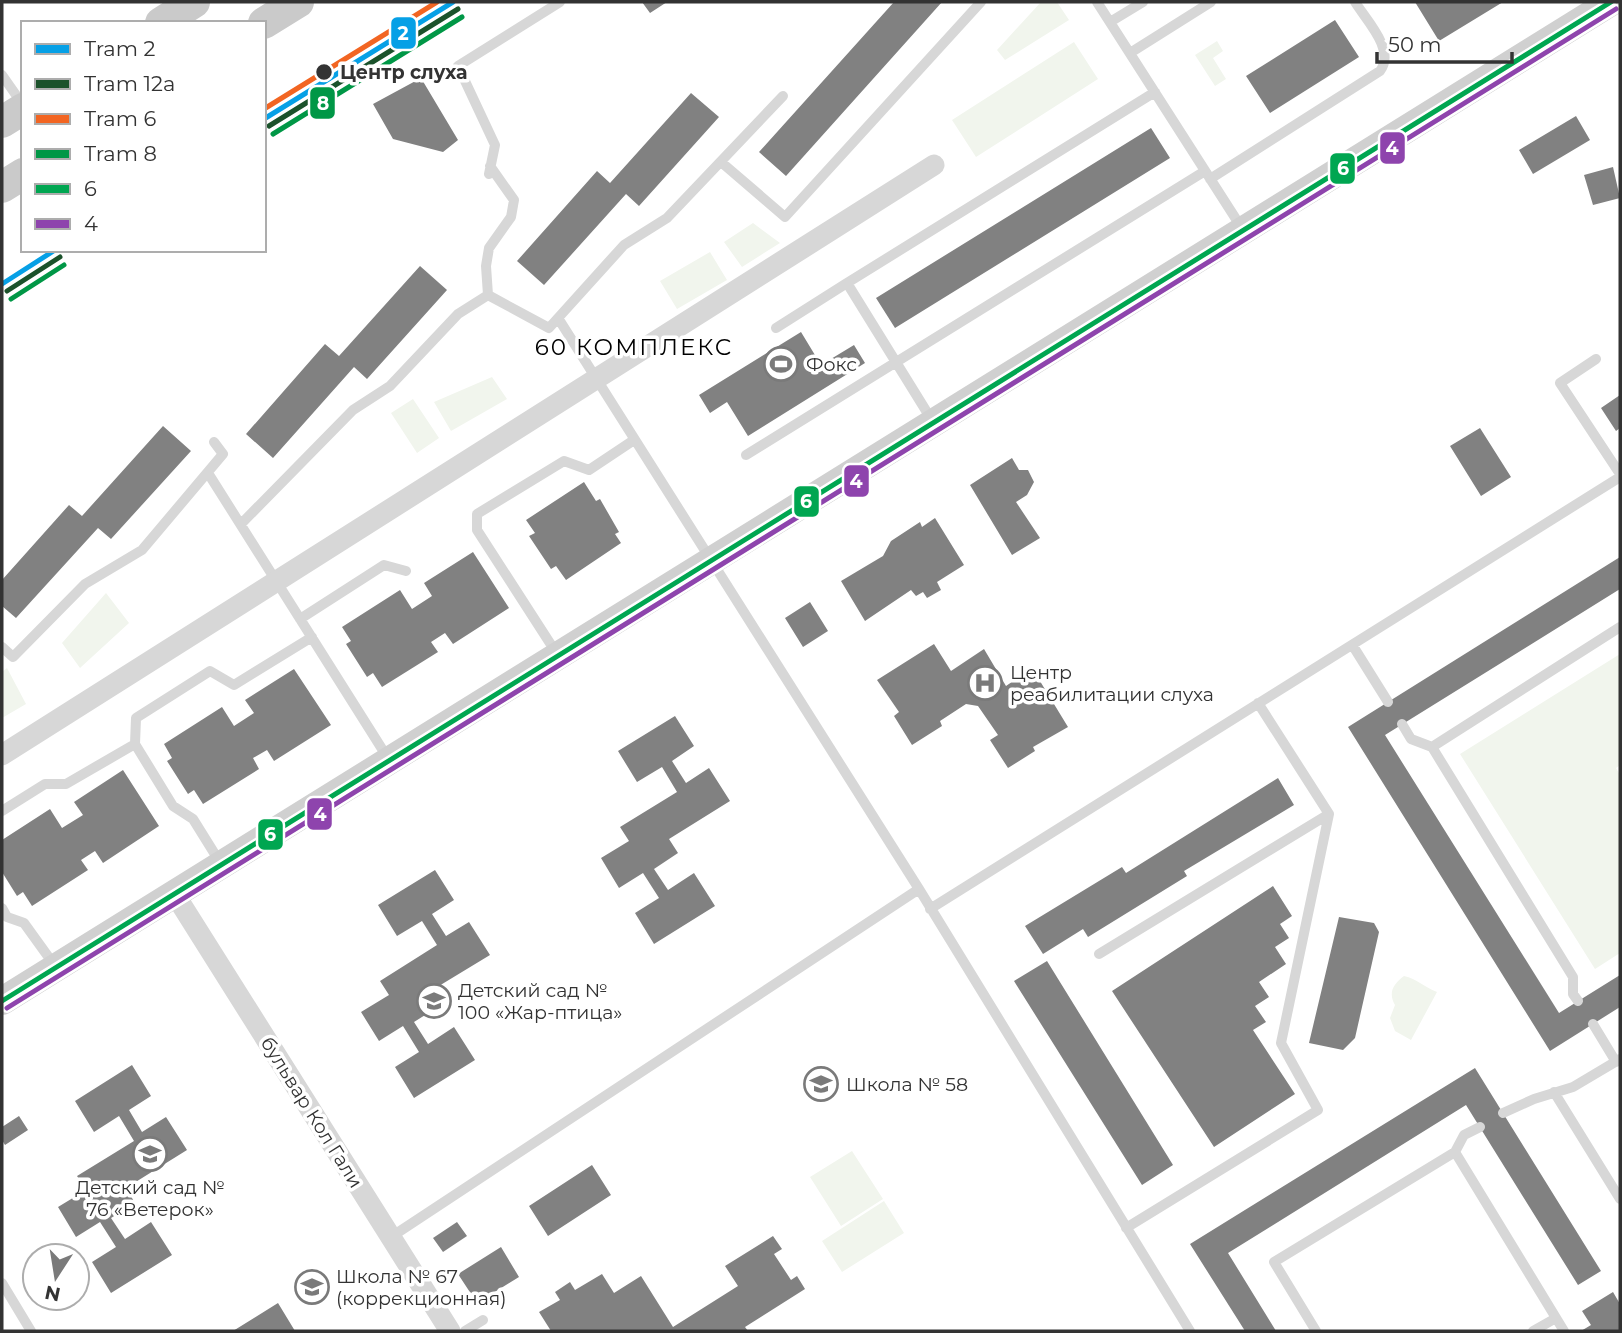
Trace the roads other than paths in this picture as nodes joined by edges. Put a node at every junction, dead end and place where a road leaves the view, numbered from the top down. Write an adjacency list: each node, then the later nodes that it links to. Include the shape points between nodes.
1 (194, 2): 10 (main road)
2 (298, 2): 11 (main road)
3 (560, 2): 27 (lane, via 458,66 495,145 490,170 514,200 511,217 489,248)
4 (981, 2): 20 (lane, via 785,218)
5 (1097, 2): 12 (lane)
6 (1143, 2): 12 (lane)
7 (1211, 2): 13 (lane)
8 (1355, 2): 23 (lane, via 1384,48 1385,63 1380,71)
9 (1611, 2): 25 (street)
10 (164, 21)
11 (266, 22)
12 (1110, 22): 13 (lane)
13 (1129, 53): 15 (lane)
14 (2, 75): 17 (lane)
15 (1154, 92): 23 (lane); 26 (lane)
16 (783, 96): 20 (lane)
17 (21, 104)
18 (21, 108): 19 (main road)
19 (2, 122)
20 (721, 162): 28 (lane, via 667,218 624,245)
21 (934, 165): 32 (street)
22 (21, 175): 24 (main road)
23 (1208, 175): 25 (lane); 31 (lane)
24 (2, 187)
25 (1243, 230): 33 (street)
26 (847, 283): 29 (lane); 31 (lane)
27 (488, 295): 28 (lane, via 549,328); 39 (lane, via 458,314 390,386 353,411)
28 (558, 318): 32 (lane)
29 (776, 328)
30 (1596, 359): 38 (lane, via 1560,383)
31 (897, 362): 33 (lane); 36 (lane)
32 (596, 379): 34 (lane); 42 (street)
33 (934, 422): 40 (street)
34 (634, 440): 40 (lane); 48 (lane, via 589,470 564,461 477,514 477,530)
35 (214, 442): 37 (lane, via 223,454)
36 (746, 455)
37 (208, 473): 39 (lane); 47 (lane, via 142,550 85,584 13,657)
38 (1620, 476): 46 (lane)
39 (241, 524): 42 (lane)
40 (710, 561): 48 (street); 59 (lane)
41 (406, 571): 43 (lane, via 384,565)
42 (276, 581): 43 (lane); 54 (street)
43 (300, 619): 45 (lane)
44 (1620, 627): 53 (lane)
45 (312, 637): 52 (lane, via 234,685 210,671 136,718); 55 (lane)
46 (1353, 646): 49 (lane); 50 (lane)
47 (2, 647)
48 (558, 655): 55 (street)
49 (1388, 702)
50 (1258, 703): 57 (lane); 62 (lane)
51 (1402, 724): 53 (lane, via 1411,738)
52 (135, 744): 56 (lane, via 66,784 45,785); 58 (lane, via 173,806 192,819)
53 (1432, 747): 66 (lane, via 1573,977)
54 (2, 755)
55 (389, 760): 58 (street)
56 (2, 811)
57 (1329, 814): 63 (lane); 74 (lane, via 1281,1043 1318,1110)
58 (222, 864): 60 (street)
59 (919, 889): 62 (lane); 75 (lane)
60 (174, 893): 64 (street); 75 (street, бульвар Кол Гали)
61 (2, 908): 64 (lane, via 8,917 24,923)
62 (930, 909): 74 (lane)
63 (1099, 954)
64 (56, 967): 65 (street)
65 (2, 1001)
66 (1578, 1001)
67 (1593, 1024): 68 (lane)
68 (1618, 1060): 69 (lane, via 1573,1087)
69 (1555, 1092): 70 (lane); 73 (lane)
70 (1503, 1113)
71 (1480, 1127): 72 (lane, via 1464,1135)
72 (1455, 1152): 77 (lane); 79 (lane, via 1274,1262)
73 (1620, 1199)
74 (1126, 1228): 83 (lane)
75 (391, 1237): 81 (street, бульвар Кол Гали)
76 (2, 1283): 80 (lane)
77 (1556, 1318): 85 (lane); 86 (lane)
78 (483, 1320): 82 (lane)
79 (1314, 1328): 84 (lane)
80 (31, 1331)
81 (450, 1331)
82 (465, 1331)
83 (1189, 1331)
84 (1301, 1331)
85 (1533, 1331)
86 (1564, 1331)

